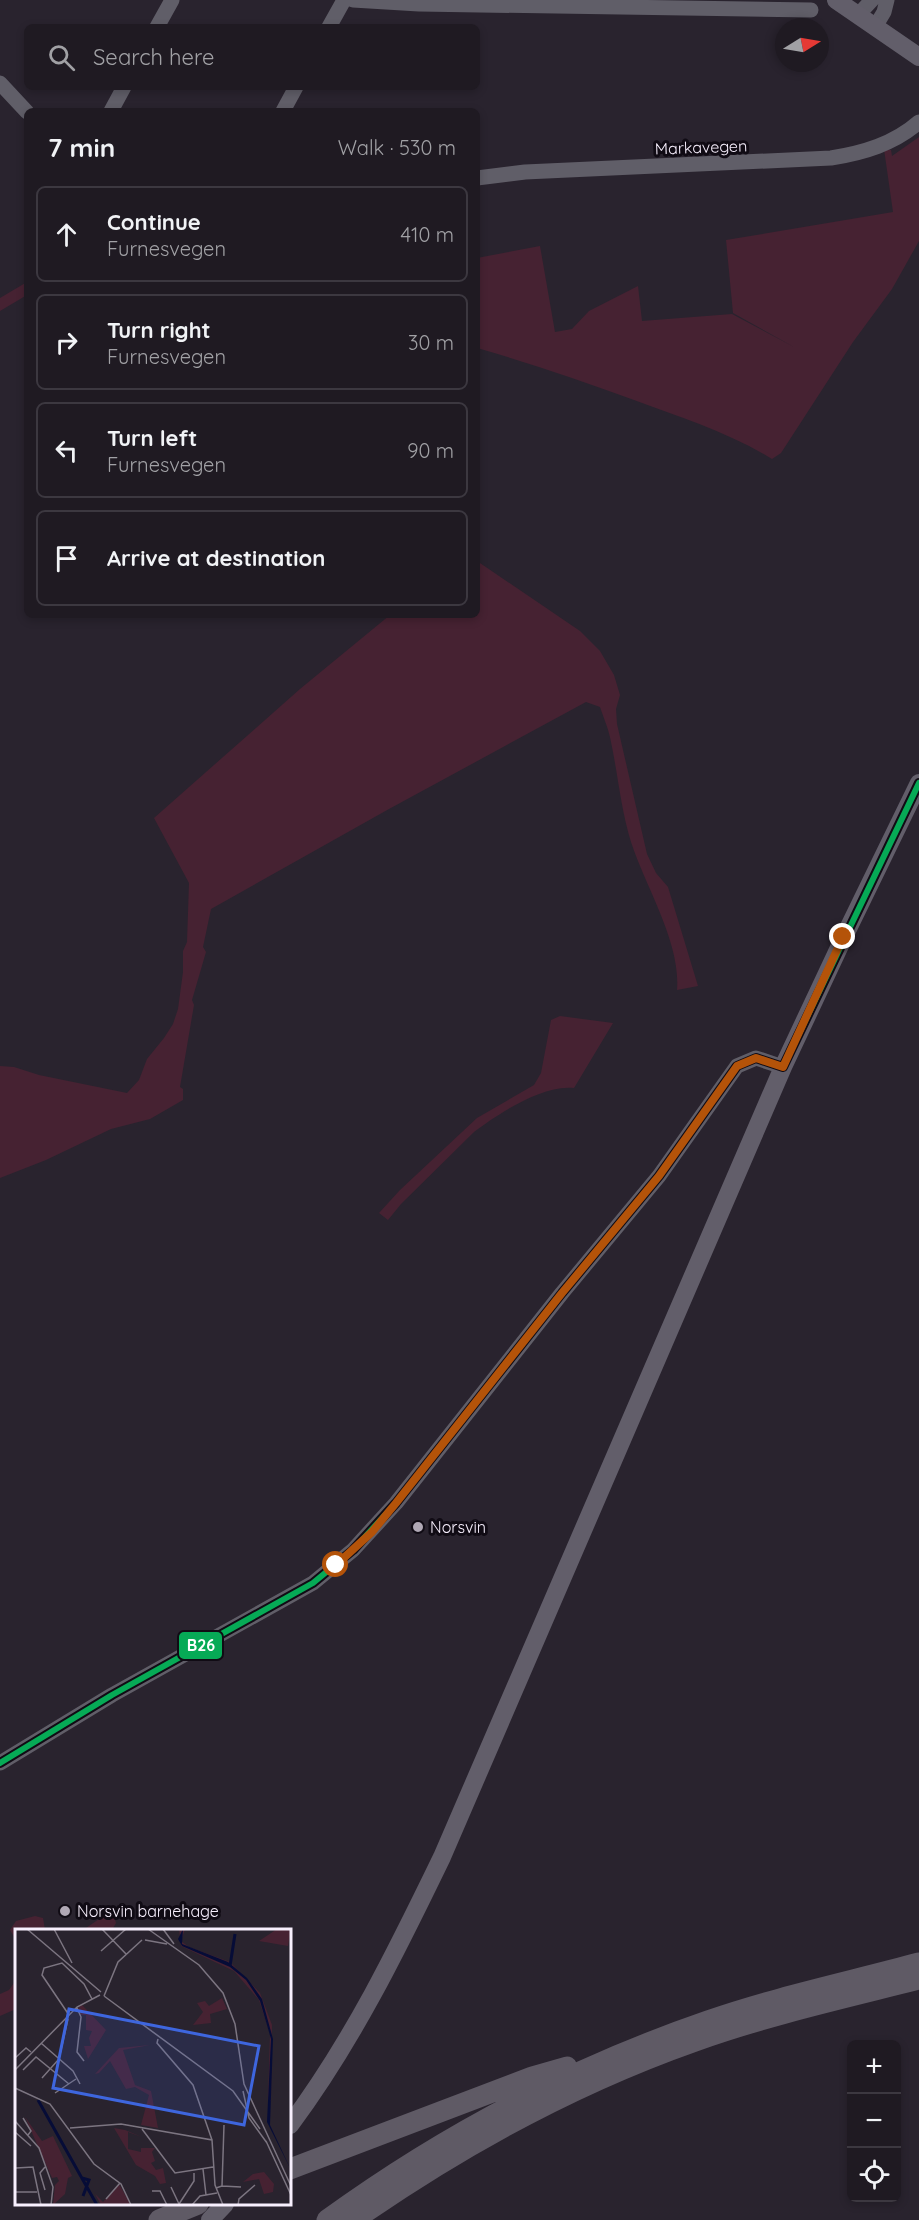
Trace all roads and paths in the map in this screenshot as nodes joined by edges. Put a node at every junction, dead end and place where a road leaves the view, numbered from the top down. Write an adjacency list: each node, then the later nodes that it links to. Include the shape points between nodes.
1 (172, 0): 10 (street)
2 (344, 0): 11 (street)
3 (353, 0): 7 (street)
4 (836, 0): 9 (main road)
5 (872, 0): 9 (street)
6 (887, 0): 12 (street)
7 (658, 4): 8 (street)
8 (812, 10)
9 (858, 15): 12 (main road)
10 (159, 24)
11 (331, 24)
12 (874, 27): 13 (main road)
13 (919, 57)
14 (0, 83): 19 (street)
15 (122, 90): 17 (street)
16 (294, 90): 18 (street)
17 (113, 108)
18 (285, 108)
19 (24, 109)
20 (919, 122): 21 (street, Markavegen, via 873,149 831,158 525,172)
21 (480, 178)
22 (919, 783): 23 (main road)
23 (783, 1067): 24 (street, via 756,1058 737,1066 659,1176 403,1495 353,1550 313,1583 112,1695); 28 (main road, via 437,1868 357,2024)
24 (0, 1763)
25 (919, 1963): 27 (highway, via 743,2010)
26 (919, 1979): 35 (highway, via 744,2025 600,2079 485,2136)
27 (628, 2051): 29 (highway, via 532,2077); 34 (highway, via 480,2121)
28 (291, 2124)
29 (291, 2169)
30 (196, 2205): 32 (highway)
31 (224, 2205): 33 (main road)
32 (159, 2220)
33 (211, 2220)
34 (327, 2220)
35 (354, 2220)

